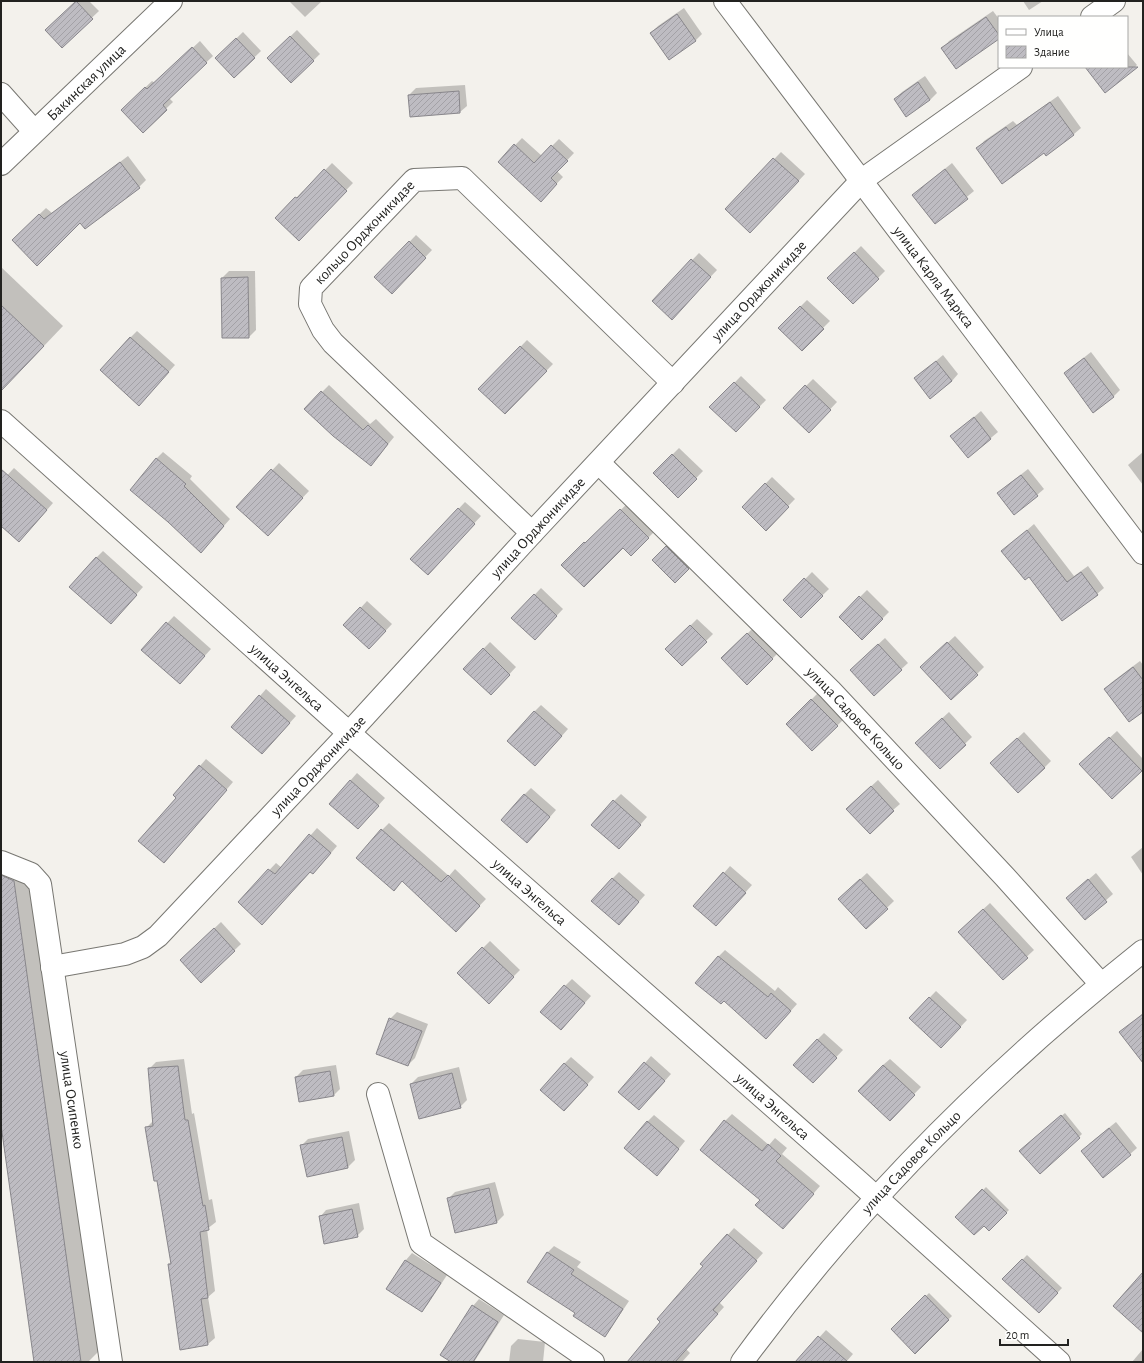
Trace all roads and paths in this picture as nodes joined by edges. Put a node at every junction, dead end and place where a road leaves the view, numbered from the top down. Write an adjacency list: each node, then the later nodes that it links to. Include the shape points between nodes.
1 (725, 1): 9 (street, улица Карла Маркса)
2 (1114, 1): 4 (street)
3 (167, 2): 7 (street, Бакинская улица)
4 (1093, 16)
5 (1020, 68): 9 (street, улица Орджоникидзе)
6 (1, 94): 7 (street)
7 (34, 131): 8 (street, Бакинская улица)
8 (1, 164)
9 (862, 180): 10 (street, улица Орджоникидзе); 14 (street, улица Карла Маркса)
10 (673, 383): 12 (street, улица Орджоникидзе); 13 (street, кольцо Орджоникидзе, via 462,178 414,180 311,288 310,304 323,330 333,343)
11 (1, 421): 15 (street, улица Энгельса)
12 (599, 462): 13 (street, улица Орджоникидзе); 19 (street, улица Садовое Кольцо, via 830,690)
13 (532, 533): 15 (street, улица Орджоникидзе)
14 (1143, 553)
15 (349, 733): 18 (street, улица Орджоникидзе, via 158,936 143,947 125,954); 21 (street, улица Энгельса)
16 (1, 862): 18 (street, улица Осипенко, via 31,874 40,884)
17 (1143, 951): 19 (street, улица Садовое Кольцо)
18 (52, 968): 22 (street, улица Осипенко)
19 (1101, 984): 21 (street, улица Садовое Кольцо, via 985,1086)
20 (378, 1094): 23 (street, via 421,1243)
21 (876, 1198): 24 (street, улица Садовое Кольцо, via 809,1276); 25 (street, улица Энгельса)
22 (111, 1362)
23 (593, 1362)
24 (742, 1362)
25 (1059, 1362)

